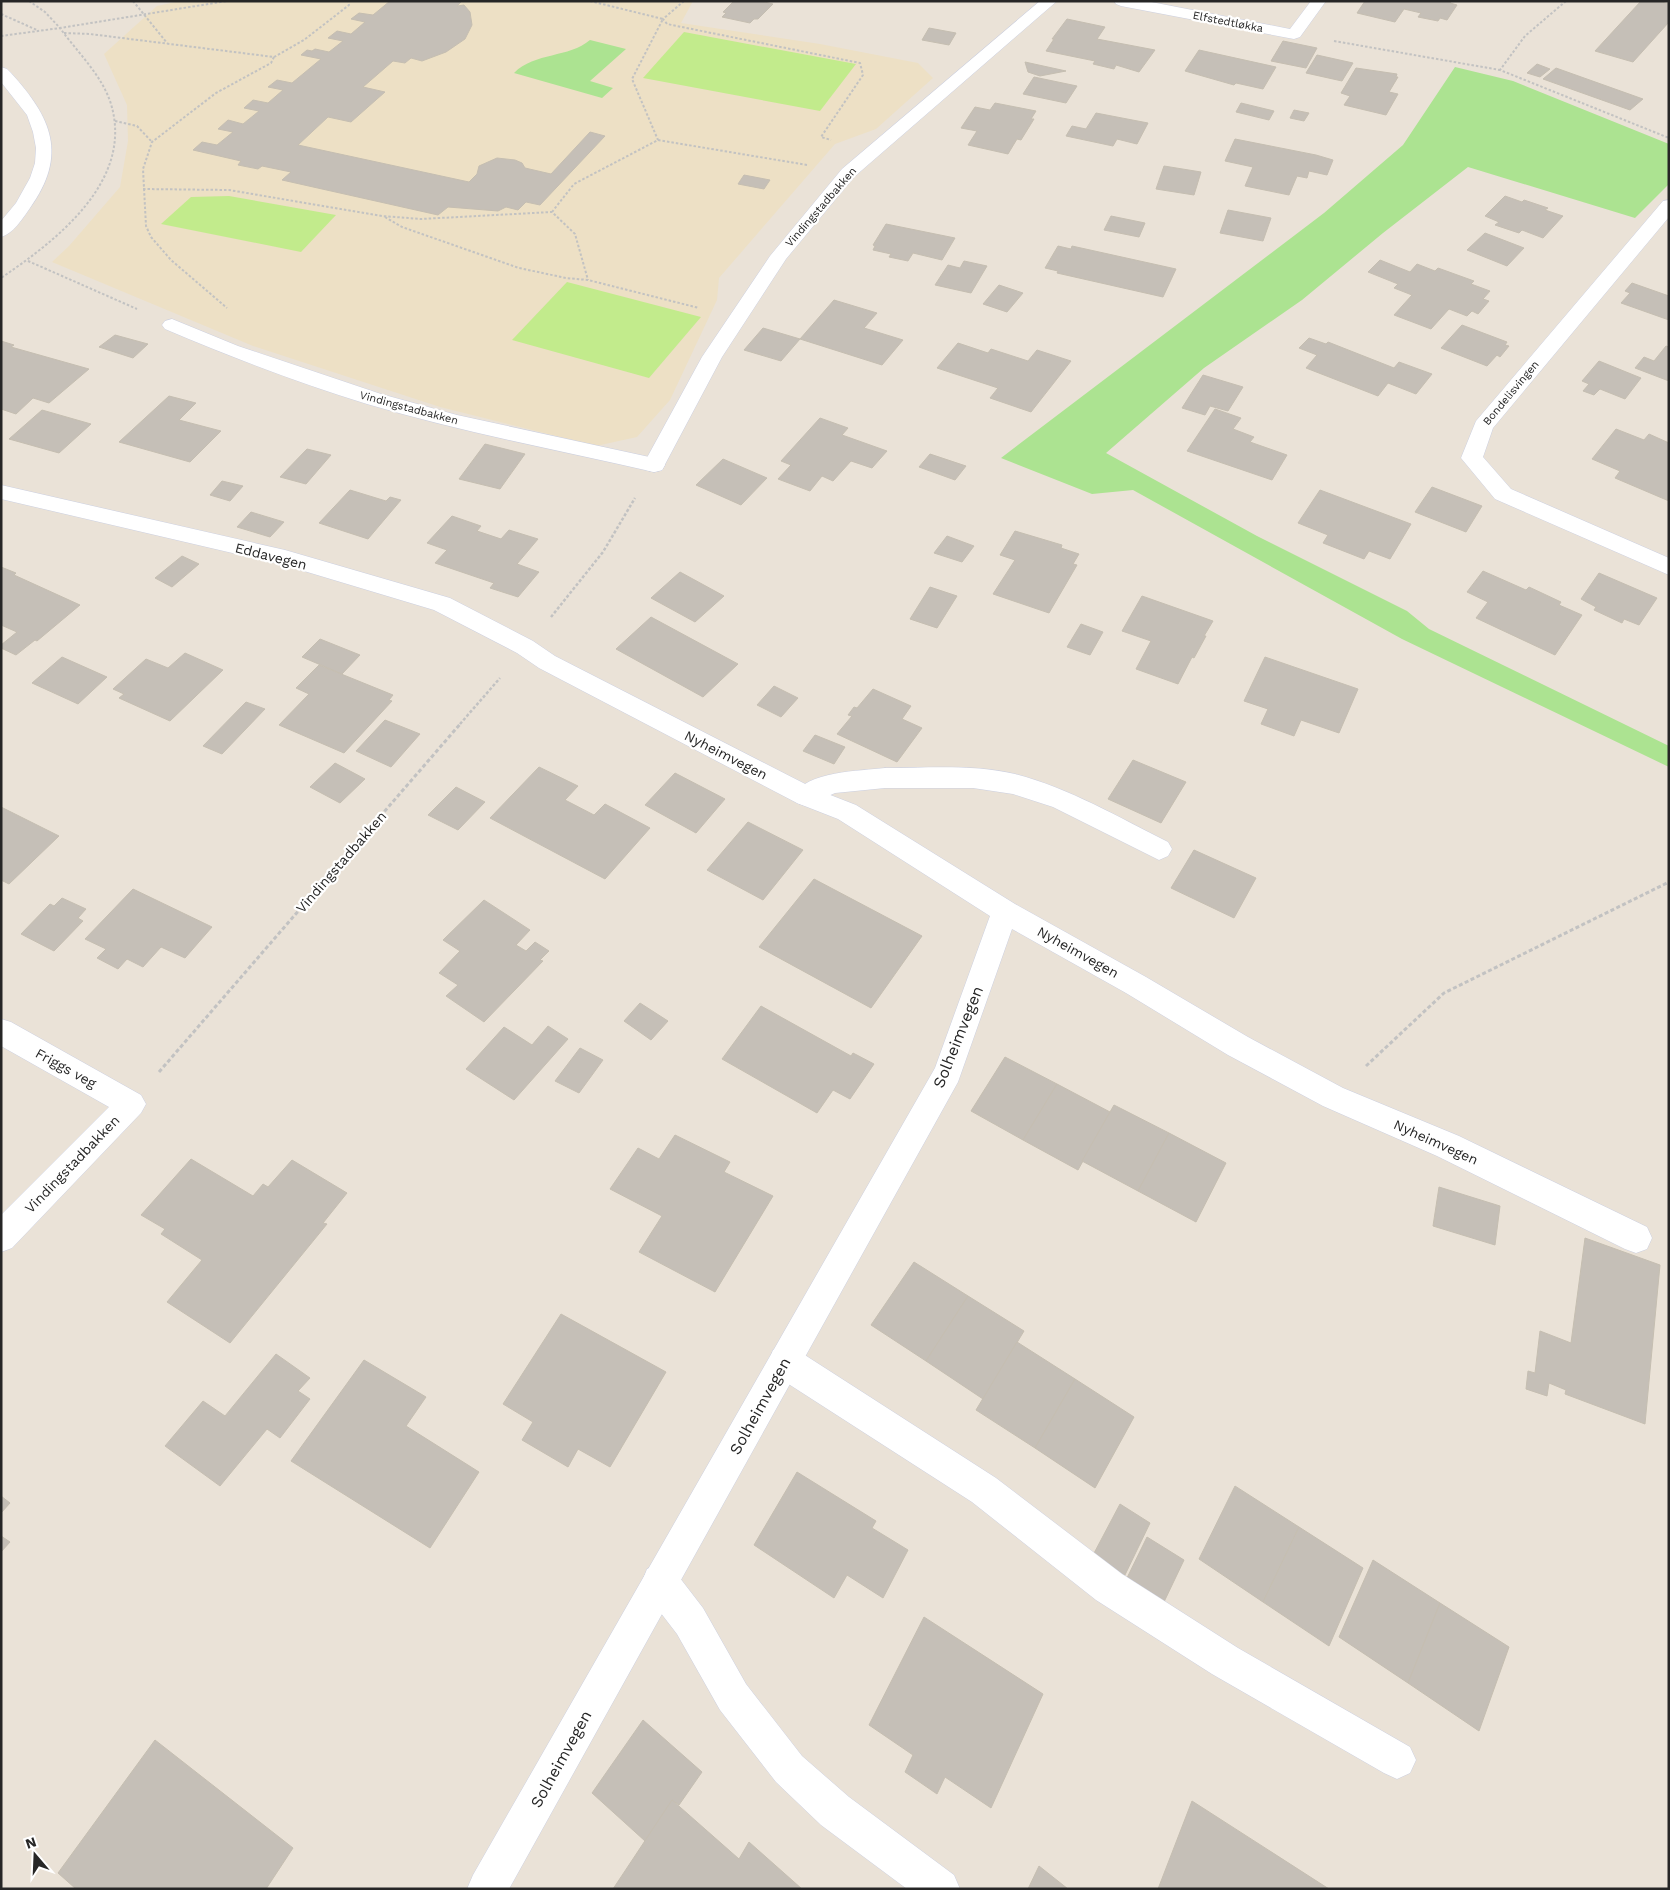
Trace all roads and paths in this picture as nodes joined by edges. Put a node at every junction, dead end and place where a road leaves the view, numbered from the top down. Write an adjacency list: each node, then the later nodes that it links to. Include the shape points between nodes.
1 (29, 1): 12 (path, via 60,28)
2 (133, 1): 12 (path)
3 (227, 1): 12 (path)
4 (348, 1): 18 (path, via 349,5 304,40)
5 (590, 1): 13 (path)
6 (684, 1): 13 (path)
7 (1050, 1): 25 (street, Vindingstadbakken)
8 (1121, 1): 15 (street, Elfstedtløkka)
9 (1319, 1): 15 (street)
10 (1566, 1): 19 (path, via 1526,36)
11 (1, 14): 16 (path, via 37,30)
12 (142, 15): 17 (path)
13 (663, 19): 23 (path, via 632,79); 25 (path, via 667,24 860,63 862,74 822,137)
14 (64, 33): 17 (path)
15 (1294, 34): 19 (path)
16 (1, 36)
17 (167, 43): 18 (path)
18 (274, 57): 24 (path, via 271,64 216,93)
19 (1500, 70): 22 (path)
20 (1, 72): 31 (street, via 35,115 45,144 44,165 37,185)
21 (115, 121): 24 (path, via 138,125)
22 (1669, 138)
23 (658, 140): 26 (path); 29 (path, via 574,184)
24 (152, 142): 27 (path, via 143,168)
25 (872, 152): 26 (street, Vindingstadbakken)
26 (848, 173): 35 (street, Vindingstadbakken, via 779,256)
27 (143, 189): 30 (path, via 229,190); 34 (path, via 146,226 151,237 171,260)
28 (1669, 205): 39 (street, Bondelisvingen, via 1483,426 1472,458 1503,494)
29 (552, 212): 30 (path, via 421,219); 33 (path, via 575,234)
30 (382, 216): 33 (path, via 402,227 524,269 572,280)
31 (1, 232)
32 (28, 261): 36 (path)
33 (588, 280): 35 (path)
34 (230, 310)
35 (738, 318): 37 (street, Vindingstadbakken, via 712,357)
36 (172, 325): 37 (street, Vindingstadbakken, via 231,350 374,399 456,421)
37 (654, 465): 40 (path, Vindingstadbakken, via 603,552)
38 (1, 492): 40 (street, Eddavegen, via 285,558 442,604)
39 (1669, 568)
40 (527, 649): 41 (street, Nyheimvegen); 47 (path, Vindingstadbakken)
41 (806, 796): 42 (street, via 831,784 884,778 973,778 1014,784 1062,800); 44 (street, Nyheimvegen, via 847,812)
42 (1159, 849)
43 (1669, 882): 46 (path, via 1444,993)
44 (1005, 912): 46 (street, Nyheimvegen); 50 (street, Solheimvegen, via 948,1073)
45 (1, 1031): 47 (street, Friggs veg)
46 (1333, 1097): 49 (street, Nyheimvegen, via 1448,1146)
47 (132, 1104): 48 (street, Vindingstadbakken)
48 (1, 1237)
49 (1636, 1238)
50 (784, 1362): 51 (street, Solheimvegen); 52 (street, via 984,1490 1118,1592 1225,1661)
51 (660, 1582): 53 (street, Solheimvegen); 54 (street, via 690,1621 733,1697 789,1769 835,1811)
52 (1397, 1760)
53 (488, 1889)
54 (940, 1889)

